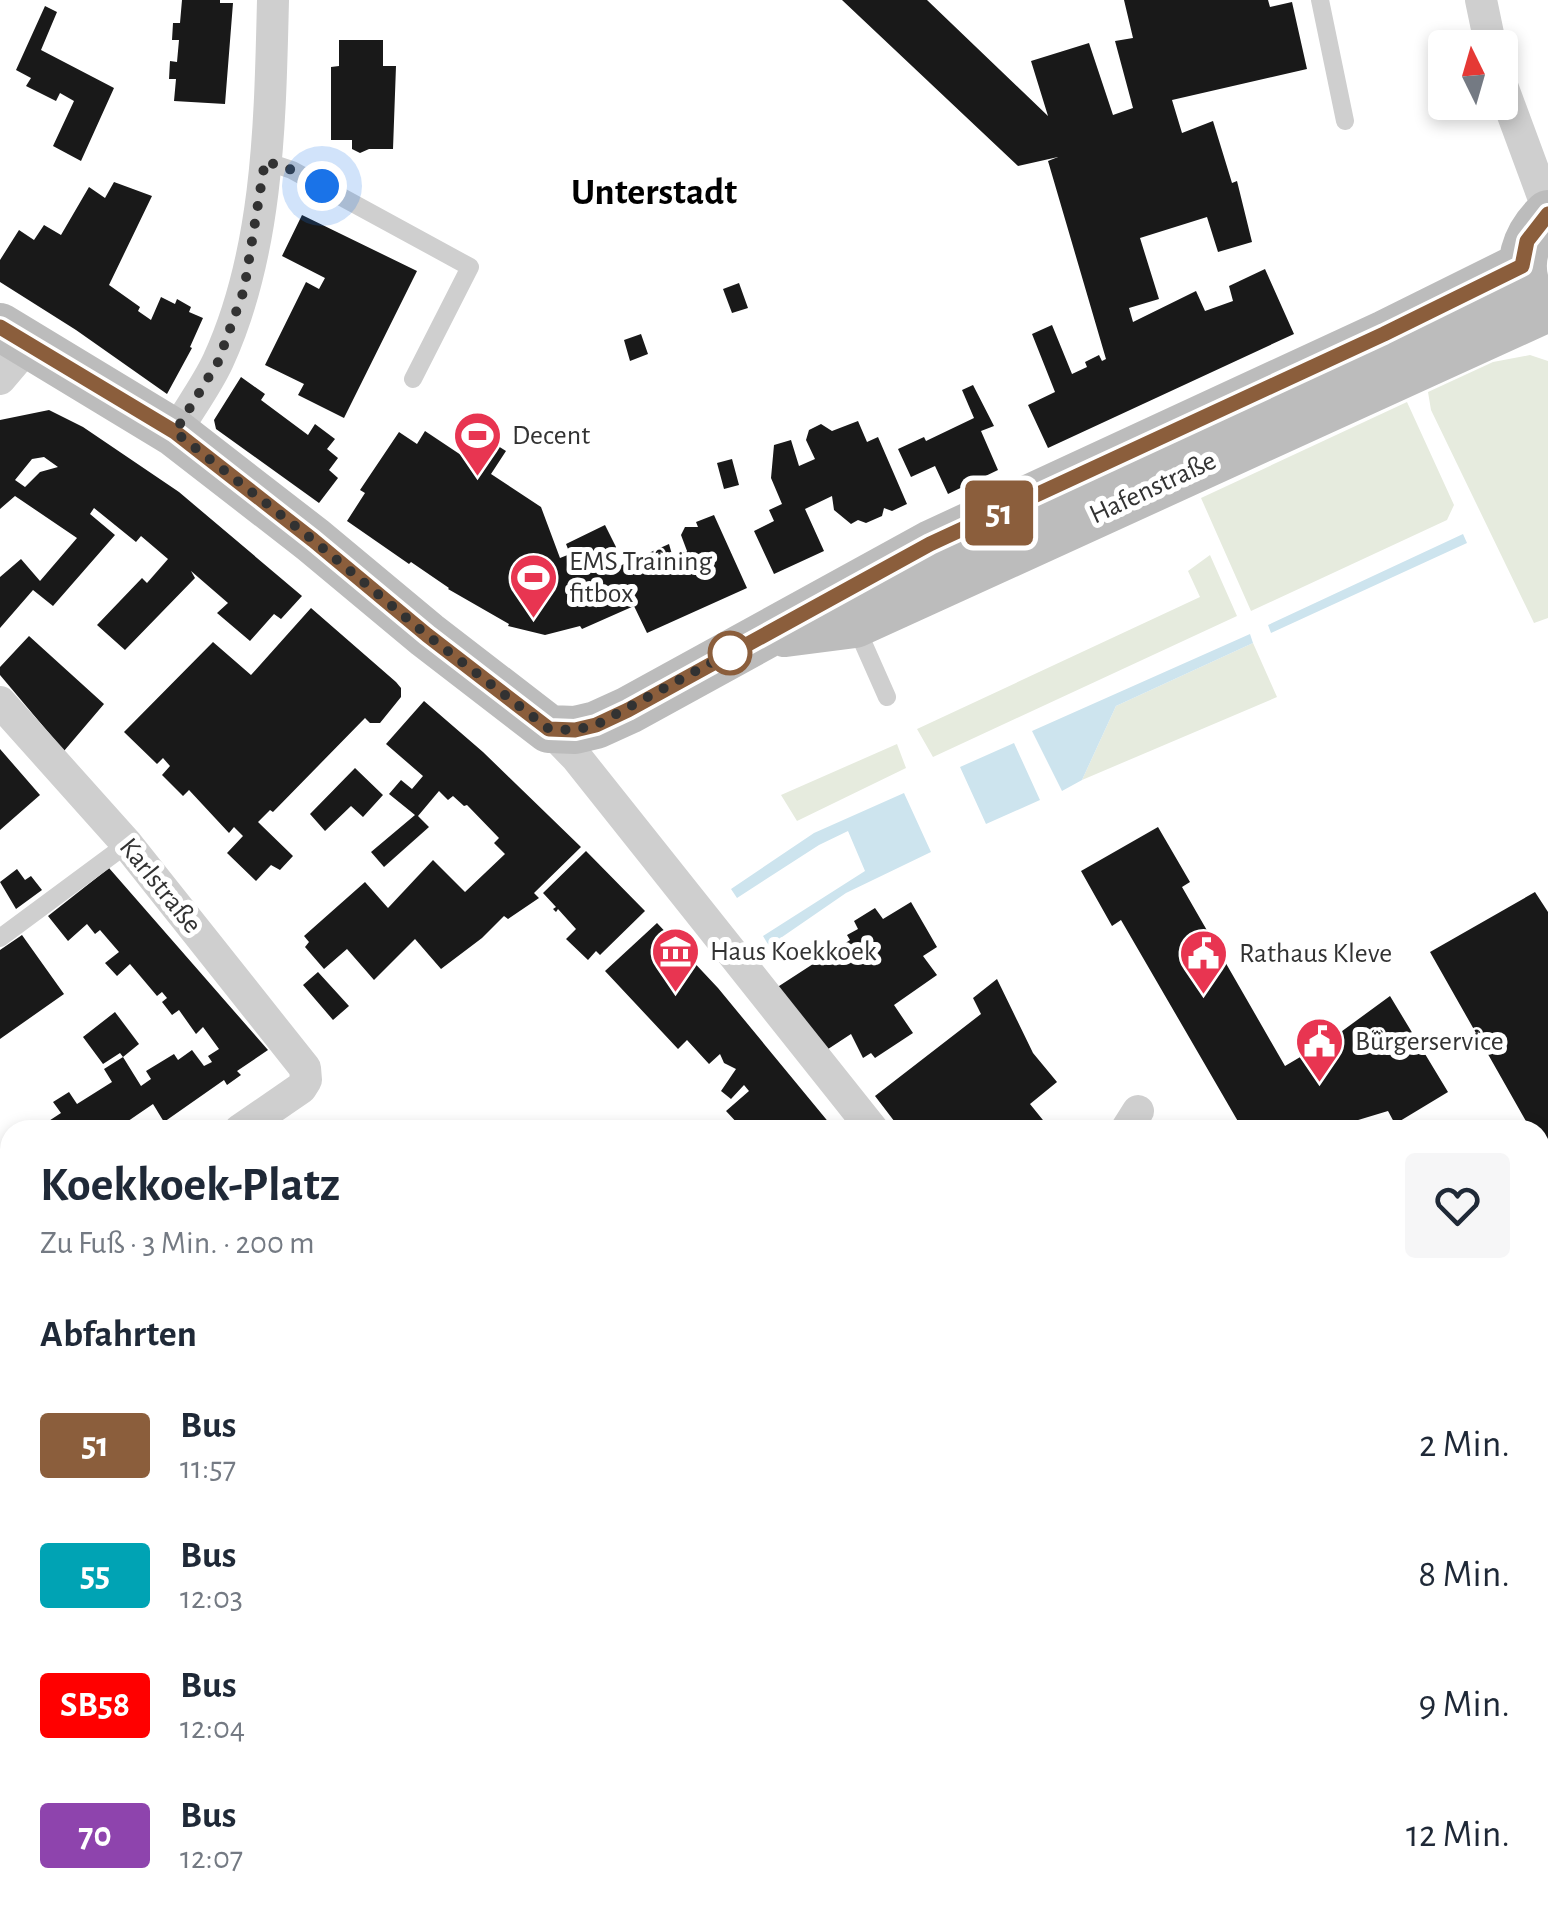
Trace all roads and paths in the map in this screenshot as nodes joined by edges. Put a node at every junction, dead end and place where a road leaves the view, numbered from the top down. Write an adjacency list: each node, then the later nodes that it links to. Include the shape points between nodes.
1 (272, 0): 7 (street)
2 (1320, 0): 6 (lane)
3 (1482, 0): 4 (street)
4 (1488, 30)
5 (1515, 120): 8 (street)
6 (1345, 121)
7 (265, 161): 12 (lane, via 470,267); 13 (street, via 244,290 218,362)
8 (1548, 212): 9 (street, via 1527,241)
9 (1522, 266): 10 (street, via 1525,286); 14 (street, via 1384,334)
10 (1544, 314): 14 (street, Hafenstraße)
11 (9, 350): 13 (street)
12 (413, 379)
13 (175, 432): 18 (street)
14 (1158, 462): 15 (street, Hafenstraße)
15 (859, 602): 16 (lane); 18 (street, Hafenstraße, via 757,637 596,725)
16 (887, 698)
17 (0, 702): 19 (street, Karlstraße)
18 (549, 729): 22 (street)
19 (127, 844): 20 (lane); 21 (street, Karlstraße, via 305,1068 302,1088)
20 (0, 938)
21 (255, 1120)
22 (865, 1120)

